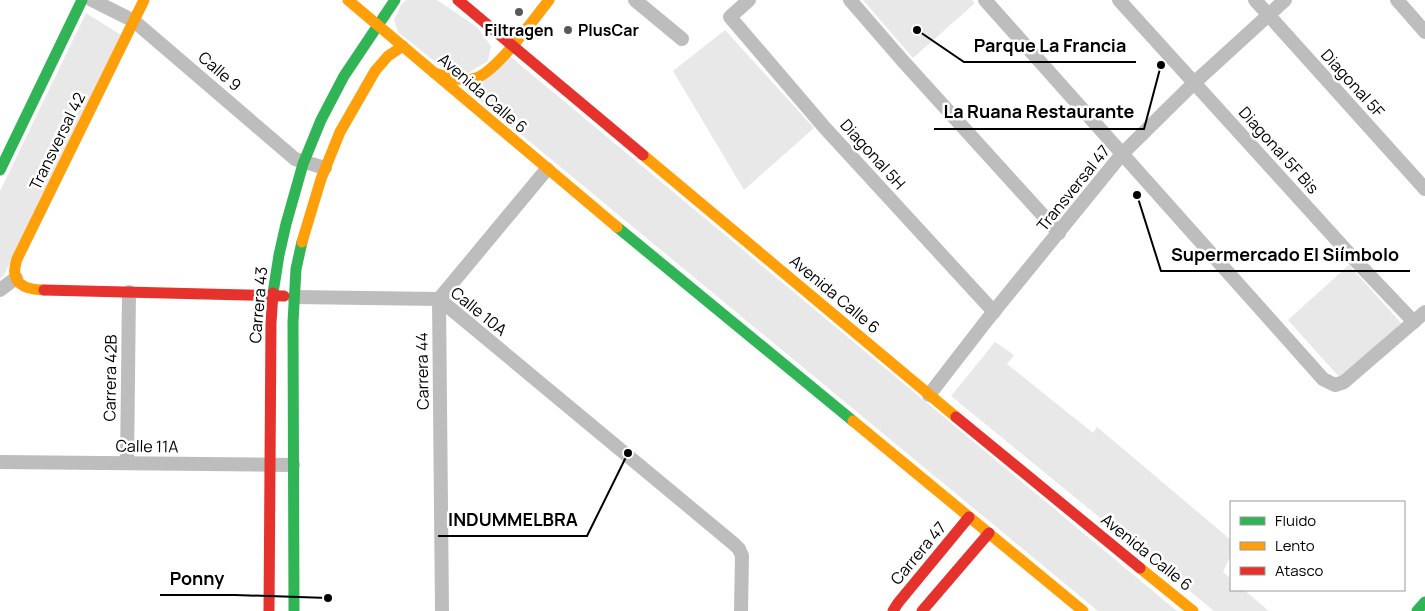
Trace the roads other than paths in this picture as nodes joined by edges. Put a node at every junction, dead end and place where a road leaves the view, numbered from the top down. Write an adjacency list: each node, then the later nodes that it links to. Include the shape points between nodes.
1 (82, 0): 29 (street)
2 (92, 0): 17 (street, Calle 9)
3 (144, 0): 17 (street, Transversal 42)
4 (348, 0): 18 (street, Avenida Calle 6)
5 (395, 0): 18 (street, Carrera 43)
6 (458, 0): 21 (street, Avenida Calle 6)
7 (549, 0): 21 (street)
8 (635, 0): 20 (street)
9 (749, 0): 38 (street, Diagonal 5H, via 730,17 825,128)
10 (850, 0): 31 (street)
11 (985, 0): 25 (street)
12 (1119, 0): 24 (street, Diagonal 5F Bis)
13 (1256, 0): 16 (street, Diagonal 5F)
14 (1285, 0): 16 (street, Transversal 47)
15 (1397, 0): 19 (street)
16 (1269, 14): 24 (street, Transversal 47); 30 (street, Diagonal 5F)
17 (134, 21): 26 (street, Calle 9, via 295,159); 32 (street, Transversal 42, via 17,259 14,267)
18 (378, 24): 22 (street, Avenida Calle 6); 26 (street, Carrera 43, via 331,99)
19 (1425, 32)
20 (682, 39)
21 (512, 45): 23 (street, via 478,78 460,80); 41 (street, Avenida Calle 6)
22 (403, 46): 23 (street, Avenida Calle 6); 27 (street, via 388,56 375,71 347,118)
23 (434, 73): 28 (street, Avenida Calle 6)
24 (1194, 83): 25 (street, Transversal 47); 40 (street, Diagonal 5F Bis)
25 (1122, 154): 31 (street, Transversal 47); 40 (street, via 1323,379 1335,385 1344,382)
26 (304, 162): 27 (street, Calle 9); 35 (street, Carrera 43, via 286,224)
27 (325, 168): 36 (street, via 299,251)
28 (547, 169): 37 (street); 46 (street, Avenida Calle 6)
29 (0, 170)
30 (1425, 189)
31 (1059, 233): 38 (street, Transversal 47)
32 (16, 278): 33 (street); 34 (street, Calle 10A, via 19,284 32,290)
33 (0, 290)
34 (129, 292): 35 (street, Calle 10A); 43 (street, Carrera 42B)
35 (272, 296): 36 (street, Calle 10A); 44 (street, Carrera 43)
36 (294, 296): 37 (street, Calle 10A); 45 (street)
37 (438, 299): 51 (street, Carrera 44); 52 (street, Calle 10A, via 739,549 742,556)
38 (994, 312): 41 (street, Transversal 47)
39 (1425, 312): 40 (street)
40 (1414, 322)
41 (929, 395): 56 (street, Avenida Calle 6)
42 (0, 462): 43 (street, Calle 11A)
43 (127, 463): 44 (street, Calle 11A)
44 (270, 465): 45 (street, Calle 11A); 49 (street, Carrera 43)
45 (293, 465): 50 (street)
46 (969, 517): 47 (street, Avenida Calle 6); 53 (street, Carrera 47)
47 (989, 534): 54 (street); 55 (street, Avenida Calle 6)
48 (1425, 602): 57 (street)
49 (269, 611)
50 (294, 611)
51 (442, 611)
52 (740, 611)
53 (893, 611)
54 (922, 611)
55 (1083, 611)
56 (1193, 611)
57 (1417, 611)

